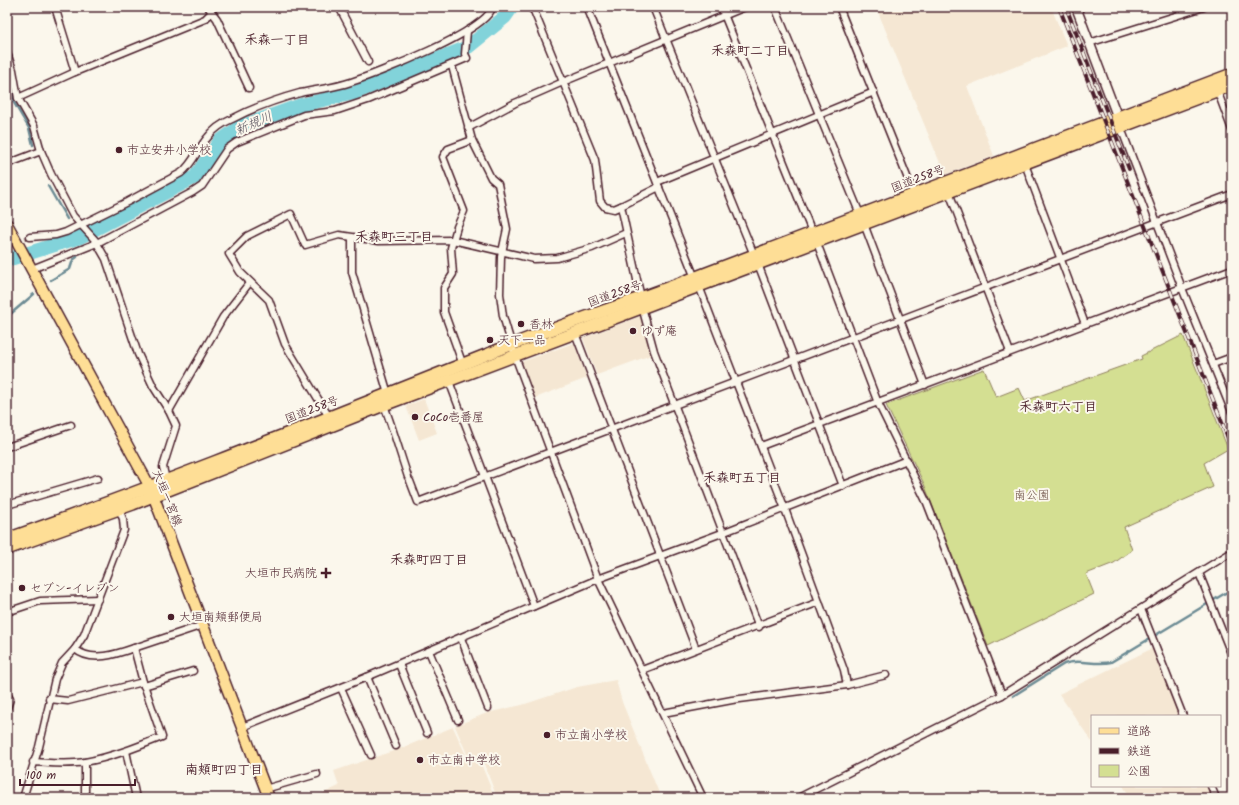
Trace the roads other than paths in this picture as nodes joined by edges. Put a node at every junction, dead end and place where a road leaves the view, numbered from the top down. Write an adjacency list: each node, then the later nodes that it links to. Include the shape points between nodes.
1 (55, 7): 23 (street)
2 (208, 7): 14 (street)
3 (339, 7): 20 (street)
4 (493, 7): 16 (street, via 484,19)
5 (529, 7): 25 (street, via 534,11)
6 (587, 7): 21 (street)
7 (653, 7): 17 (street)
8 (721, 7): 15 (street)
9 (745, 7): 15 (street)
10 (775, 7): 31 (street)
11 (839, 7): 29 (street)
12 (1076, 7): 18 (street)
13 (1204, 7): 18 (street)
14 (211, 13): 23 (street, via 205,19); 27 (street, via 217,19)
15 (724, 16): 17 (street); 36 (street)
16 (467, 32): 22 (street, via 467,58); 50 (street, via 422,54 350,83 300,94 232,118 208,137 181,173)
17 (667, 39): 21 (street); 39 (street)
18 (1089, 43): 32 (street)
19 (7, 53): 30 (street)
20 (368, 62)
21 (609, 62): 25 (street); 42 (street)
22 (452, 66): 33 (street); 56 (street, via 368,100 335,111 304,115 237,142 227,149 202,186)
23 (75, 72): 30 (street)
24 (1232, 74): 32 (highway, 国道258号)
25 (563, 82): 33 (street, via 515,103); 46 (street, via 595,160 600,201 605,207 614,209)
26 (1232, 85): 28 (highway, 国道258号)
27 (249, 88)
28 (1217, 90): 34 (highway, 国道258号); 35 (street)
29 (874, 92): 31 (street); 44 (street)
30 (18, 98): 38 (street, via 34,126)
31 (819, 115): 36 (street); 47 (street)
32 (1118, 115): 34 (street); 44 (highway, 国道258号)
33 (468, 128): 37 (street)
34 (1121, 128): 41 (highway, 国道258号); 48 (street)
35 (1232, 130)
36 (773, 134): 39 (street); 51 (street)
37 (472, 140): 55 (street, via 448,149 442,157 464,210); 58 (street, via 491,178 498,184 507,229)
38 (41, 151): 40 (street); 50 (street, via 63,199)
39 (715, 158): 42 (street); 60 (street)
40 (7, 164)
41 (1025, 164): 43 (highway, 国道258号); 59 (street)
42 (658, 184): 46 (street); 64 (street)
43 (949, 192): 47 (highway, 国道258号); 65 (street)
44 (914, 194): 47 (highway, 国道258号)
45 (1232, 194): 48 (street)
46 (620, 206): 52 (street)
47 (862, 219): 51 (highway, 国道258号); 57 (highway, 国道258号); 68 (street)
48 (1157, 222): 59 (street); 66 (street)
49 (7, 224): 61 (main road, 大垣一宮線)
50 (82, 226): 53 (street, via 56,235); 56 (street)
51 (812, 232): 60 (highway, 国道258号)
52 (626, 233): 58 (street, via 592,248 557,258 534,259); 67 (street)
53 (30, 236)
54 (352, 238): 55 (street, via 393,242); 63 (street, via 339,235 305,245 291,214 248,236 229,254); 81 (street, via 352,272)
55 (454, 240): 58 (street); 77 (street, via 451,248 453,274 444,288 444,312)
56 (96, 241): 61 (street); 85 (street, via 111,274 138,354 153,386)
57 (817, 243): 60 (highway, 国道258号); 71 (street)
58 (502, 251): 72 (street, via 500,294)
59 (1061, 258): 65 (street); 69 (street)
60 (756, 259): 64 (highway, 国道258号); 75 (street)
61 (31, 267): 99 (main road, 大垣一宮線)
62 (1232, 268): 66 (street)
63 (250, 282): 85 (street, via 223,317); 87 (street, via 269,300 285,344)
64 (697, 282): 67 (highway, 国道258号); 79 (street)
65 (985, 287): 68 (street); 73 (street)
66 (1182, 288): 69 (street); 76 (street)
67 (641, 303): 70 (highway, 国道258号); 72 (highway, 国道258号); 83 (street, via 654,351)
68 (901, 319): 71 (street); 80 (street)
69 (1085, 324): 73 (street)
70 (575, 333): 72 (highway, 国道258号); 90 (street)
71 (853, 336): 75 (street); 82 (street)
72 (513, 351): 77 (highway, 国道258号); 78 (highway, 国道258号); 93 (street)
73 (1010, 352): 80 (street)
74 (1232, 357): 76 (street)
75 (794, 358): 79 (street); 88 (street)
76 (1213, 364): 86 (street)
77 (463, 365): 81 (highway, 国道258号)
78 (449, 381): 84 (highway, 国道258号); 95 (street)
79 (736, 381): 83 (street); 91 (street)
80 (925, 385): 82 (street)
81 (388, 394): 87 (highway, 国道258号)
82 (878, 403): 88 (street); 94 (street)
83 (674, 405): 90 (street); 103 (street)
84 (384, 406): 95 (street, via 418,502); 99 (highway, 国道258号)
85 (169, 411): 97 (street, via 176,426 163,466)
86 (1232, 412)
87 (329, 417): 97 (highway, 国道258号)
88 (819, 424): 91 (street); 98 (street)
89 (71, 425): 92 (street)
90 (611, 428): 93 (street); 107 (street)
91 (761, 446): 101 (street)
92 (7, 447)
93 (550, 451): 95 (street); 109 (street)
94 (907, 460): 98 (street); 132 (street, via 951,562)
95 (485, 476): 112 (street)
96 (98, 478): 100 (street)
97 (166, 480): 99 (highway, 国道258号)
98 (843, 486): 101 (street)
99 (152, 492): 102 (highway, 国道258号); 104 (highway, 国道258号); 115 (main road, 大垣一宮線)
100 (7, 505)
101 (784, 509): 103 (street); 111 (street)
102 (119, 510): 105 (highway, 国道258号); 110 (street, via 124,530)
103 (722, 533): 107 (street); 116 (street)
104 (7, 539)
105 (7, 549)
106 (1232, 552): 108 (street)
107 (660, 556): 109 (street); 120 (street)
108 (1199, 573): 113 (street); 122 (street)
109 (598, 579): 112 (street); 124 (street)
110 (98, 599): 114 (street, via 40,601); 119 (street, via 84,635)
111 (819, 602): 116 (street); 129 (street)
112 (534, 606): 117 (street)
113 (1141, 609): 132 (street); 137 (street)
114 (7, 612)
115 (203, 625): 118 (street); 139 (main road, 大垣一宮線)
116 (759, 627): 120 (street)
117 (461, 638): 121 (street); 135 (street)
118 (134, 648): 119 (street, via 118,654 91,657); 128 (street)
119 (75, 649): 133 (street, via 62,663)
120 (696, 649): 124 (street)
121 (429, 651): 123 (street); 138 (street)
122 (1232, 656)
123 (399, 664): 127 (street); 140 (street)
124 (642, 670): 136 (street)
125 (193, 671): 128 (street)
126 (886, 674): 129 (street)
127 (367, 677): 130 (street); 141 (street)
128 (143, 684): 133 (street, via 68,701); 142 (street, via 162,737)
129 (847, 685): 136 (street, via 732,700)
130 (341, 688): 139 (street); 143 (street)
131 (7, 694): 134 (street, via 10,699)
132 (1002, 695): 153 (street)
133 (49, 699): 144 (street, via 39,747)
134 (7, 708)
135 (488, 708)
136 (663, 714): 152 (street)
137 (1183, 715)
138 (458, 720)
139 (242, 727): 148 (main road, 大垣一宮線)
140 (427, 733)
141 (396, 746)
142 (126, 751): 145 (street); 151 (street)
143 (371, 755)
144 (33, 762): 145 (street); 149 (street)
145 (85, 762): 150 (street)
146 (317, 774): 148 (street)
147 (1211, 787): 154 (street)
148 (267, 794)
149 (23, 798)
150 (85, 798)
151 (136, 798)
152 (703, 798)
153 (798, 798)
154 (1216, 798)

